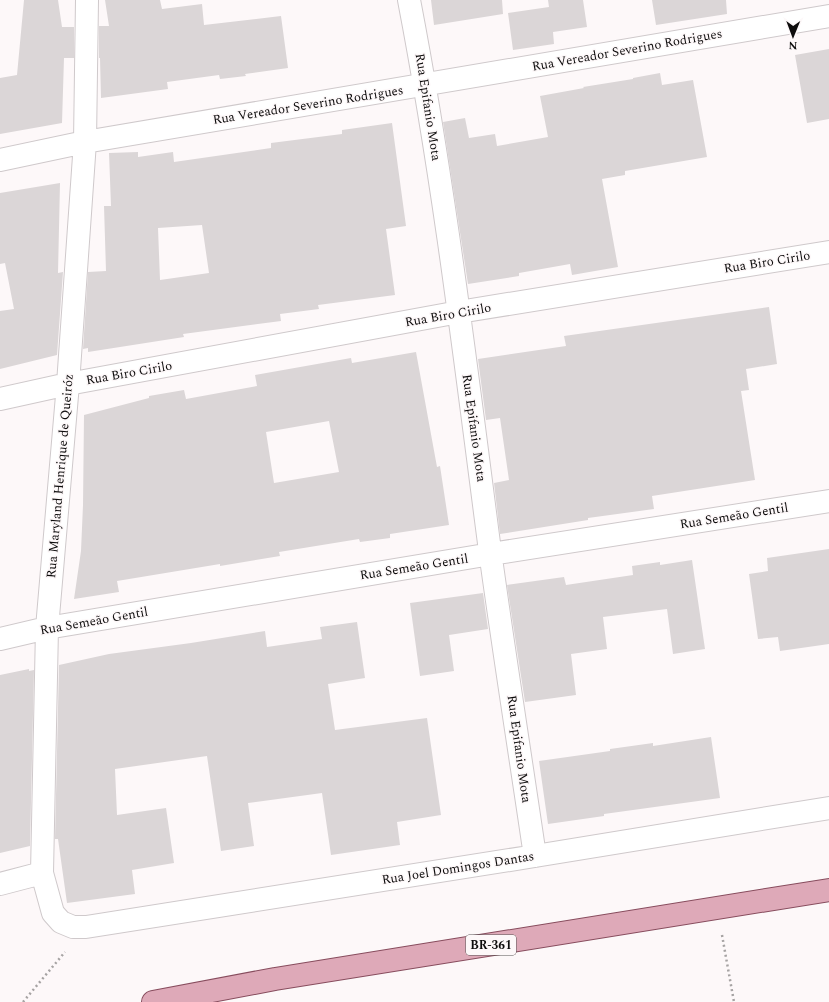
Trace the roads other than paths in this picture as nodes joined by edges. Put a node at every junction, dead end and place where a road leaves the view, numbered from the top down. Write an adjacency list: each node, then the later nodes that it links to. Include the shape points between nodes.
1 (87, 0): 5 (street, Rua Maryland Henrique de Queiróz)
2 (409, 0): 4 (street, Rua Epifanio Mota)
3 (829, 16): 4 (street, Rua Vereador Severino Rodrigues)
4 (425, 85): 5 (street, Rua Vereador Severino Rodrigues); 8 (street, Rua Epifanio Mota)
5 (85, 142): 6 (street, Rua Vereador Severino Rodrigues); 9 (street, Rua Maryland Henrique de Queiróz)
6 (0, 160)
7 (829, 252): 8 (street, Rua Biro Cirilo)
8 (459, 312): 9 (street, Rua Biro Cirilo); 12 (street, Rua Epifanio Mota)
9 (68, 384): 10 (street, Rua Biro Cirilo); 13 (street, Rua Maryland Henrique de Queiróz)
10 (0, 399)
11 (829, 500): 12 (street, Rua Semeão Gentil)
12 (491, 554): 13 (street, Rua Semeão Gentil); 16 (street, Rua Epifanio Mota)
13 (48, 628): 14 (street, Rua Semeão Gentil); 17 (street, Rua Maryland Henrique de Queiróz)
14 (0, 639)
15 (829, 808): 16 (street, Rua Joel Domingos Dantas)
16 (535, 856): 20 (street, Rua Joel Domingos Dantas)
17 (42, 873): 18 (street); 20 (street, Rua Maryland Henrique de Queiróz, via 53,913 61,922 73,927)
18 (0, 884)
19 (829, 890): 21 (main road, BR-361, via 275,979)
20 (86, 927)
21 (153, 1002)

